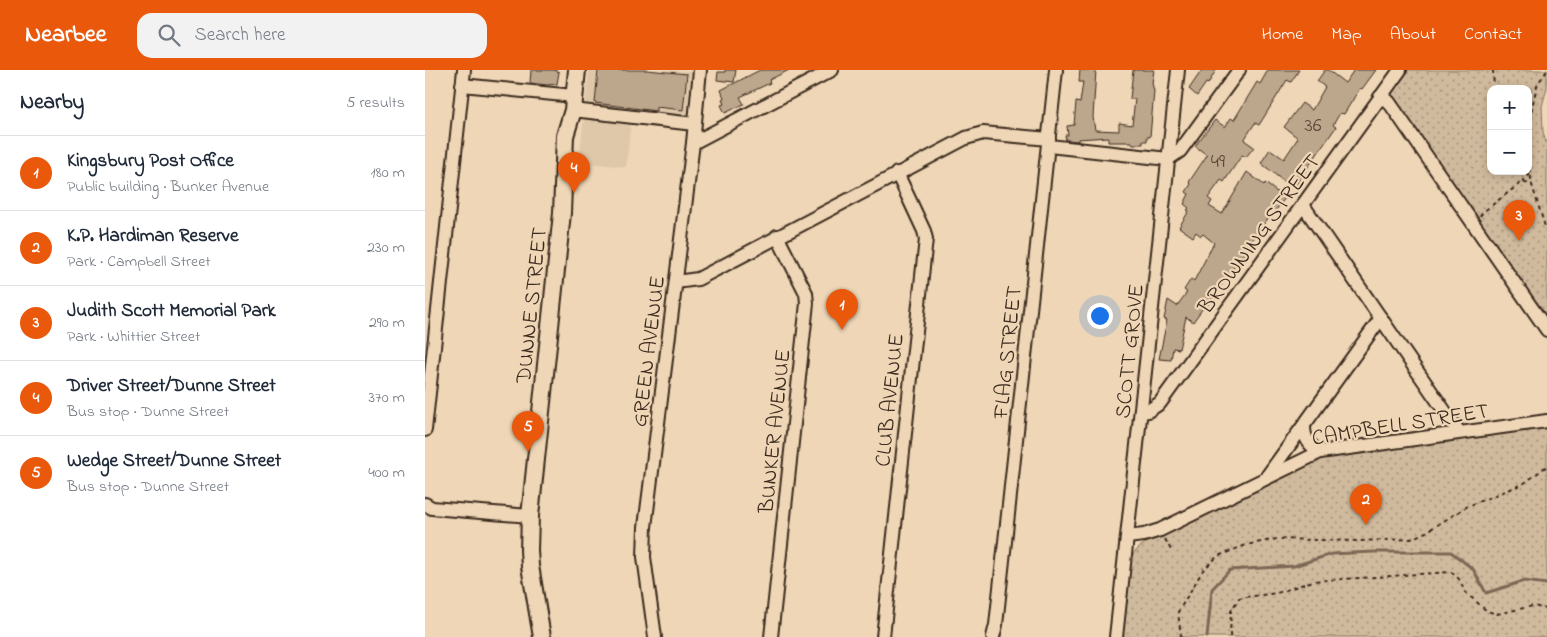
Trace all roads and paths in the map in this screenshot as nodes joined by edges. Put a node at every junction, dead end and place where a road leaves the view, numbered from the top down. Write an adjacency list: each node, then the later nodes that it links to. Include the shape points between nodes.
1 (464, 70): 11 (street)
2 (577, 70): 16 (main road, DUNNE STREET)
3 (699, 70): 18 (street, GREEN AVENUE)
4 (832, 70): 19 (street)
5 (1056, 70): 20 (street, FLAG STREET)
6 (1178, 70): 21 (street, SCOTT GROVE)
7 (1239, 70): 21 (street, via 1180,151)
8 (1400, 70): 15 (street, BROWNING STREET)
9 (1493, 70): 12 (path)
10 (1547, 71): 13 (path)
11 (462, 85): 16 (street); 37 (street)
12 (1493, 85)
13 (1536, 89): 14 (path); 17 (path)
14 (1532, 90)
15 (1380, 97): 27 (street, BROWNING STREET); 28 (street, via 1389,102)
16 (574, 103): 18 (street); 43 (main road, DUNNE STREET, via 565,136 562,213)
17 (1532, 108)
18 (695, 124): 19 (street, GREEN AVENUE)
19 (693, 143): 31 (street, GREEN AVENUE)
20 (1049, 143): 21 (street); 22 (street, via 983,133 966,138); 52 (street, FLAG STREET)
21 (1168, 159): 34 (street, SCOTT GROVE)
22 (897, 173): 30 (street); 51 (street, CLUB AVENUE, via 926,239)
23 (1529, 175): 25 (path)
24 (1530, 175): 26 (path)
25 (1522, 182): 26 (path); 28 (path, via 1483,212)
26 (1532, 185): 29 (path)
27 (1303, 206): 32 (street); 34 (street, BROWNING STREET, via 1160,402)
28 (1475, 224): 33 (street)
29 (1547, 232)
30 (777, 236): 31 (street, via 698,279); 50 (street, BUNKER AVENUE, via 806,293 807,303)
31 (676, 282): 49 (street, GREEN AVENUE, via 645,527 644,556)
32 (1381, 318): 36 (street); 38 (street)
33 (1547, 330)
34 (1142, 412): 45 (street, SCOTT GROVE)
35 (1547, 420): 38 (street, CAMPBELL STREET)
36 (1304, 427): 39 (street, via 1307,440); 41 (street)
37 (425, 430)
38 (1459, 432): 39 (street, CAMPBELL STREET)
39 (1320, 452): 41 (street, CAMPBELL STREET)
40 (1547, 466): 54 (path, via 1523,484 1468,506 1411,540 1277,539 1218,556 1203,570 1178,612)
41 (1267, 477): 44 (street, CAMPBELL STREET)
42 (425, 504): 43 (street, via 432,508)
43 (530, 516): 48 (main road, DUNNE STREET, via 529,550)
44 (1160, 530): 45 (street, CAMPBELL STREET, via 1144,536); 46 (path)
45 (1127, 537): 53 (street, SCOTT GROVE)
46 (1172, 552)
47 (1547, 609): 55 (path, via 1533,606 1497,614 1487,611 1465,592 1459,579 1451,572 1322,580 1277,593 1239,598 1231,611)
48 (541, 637)
49 (655, 637)
50 (771, 637)
51 (883, 637)
52 (993, 637)
53 (1116, 637)
54 (1181, 637)
55 (1230, 637)

